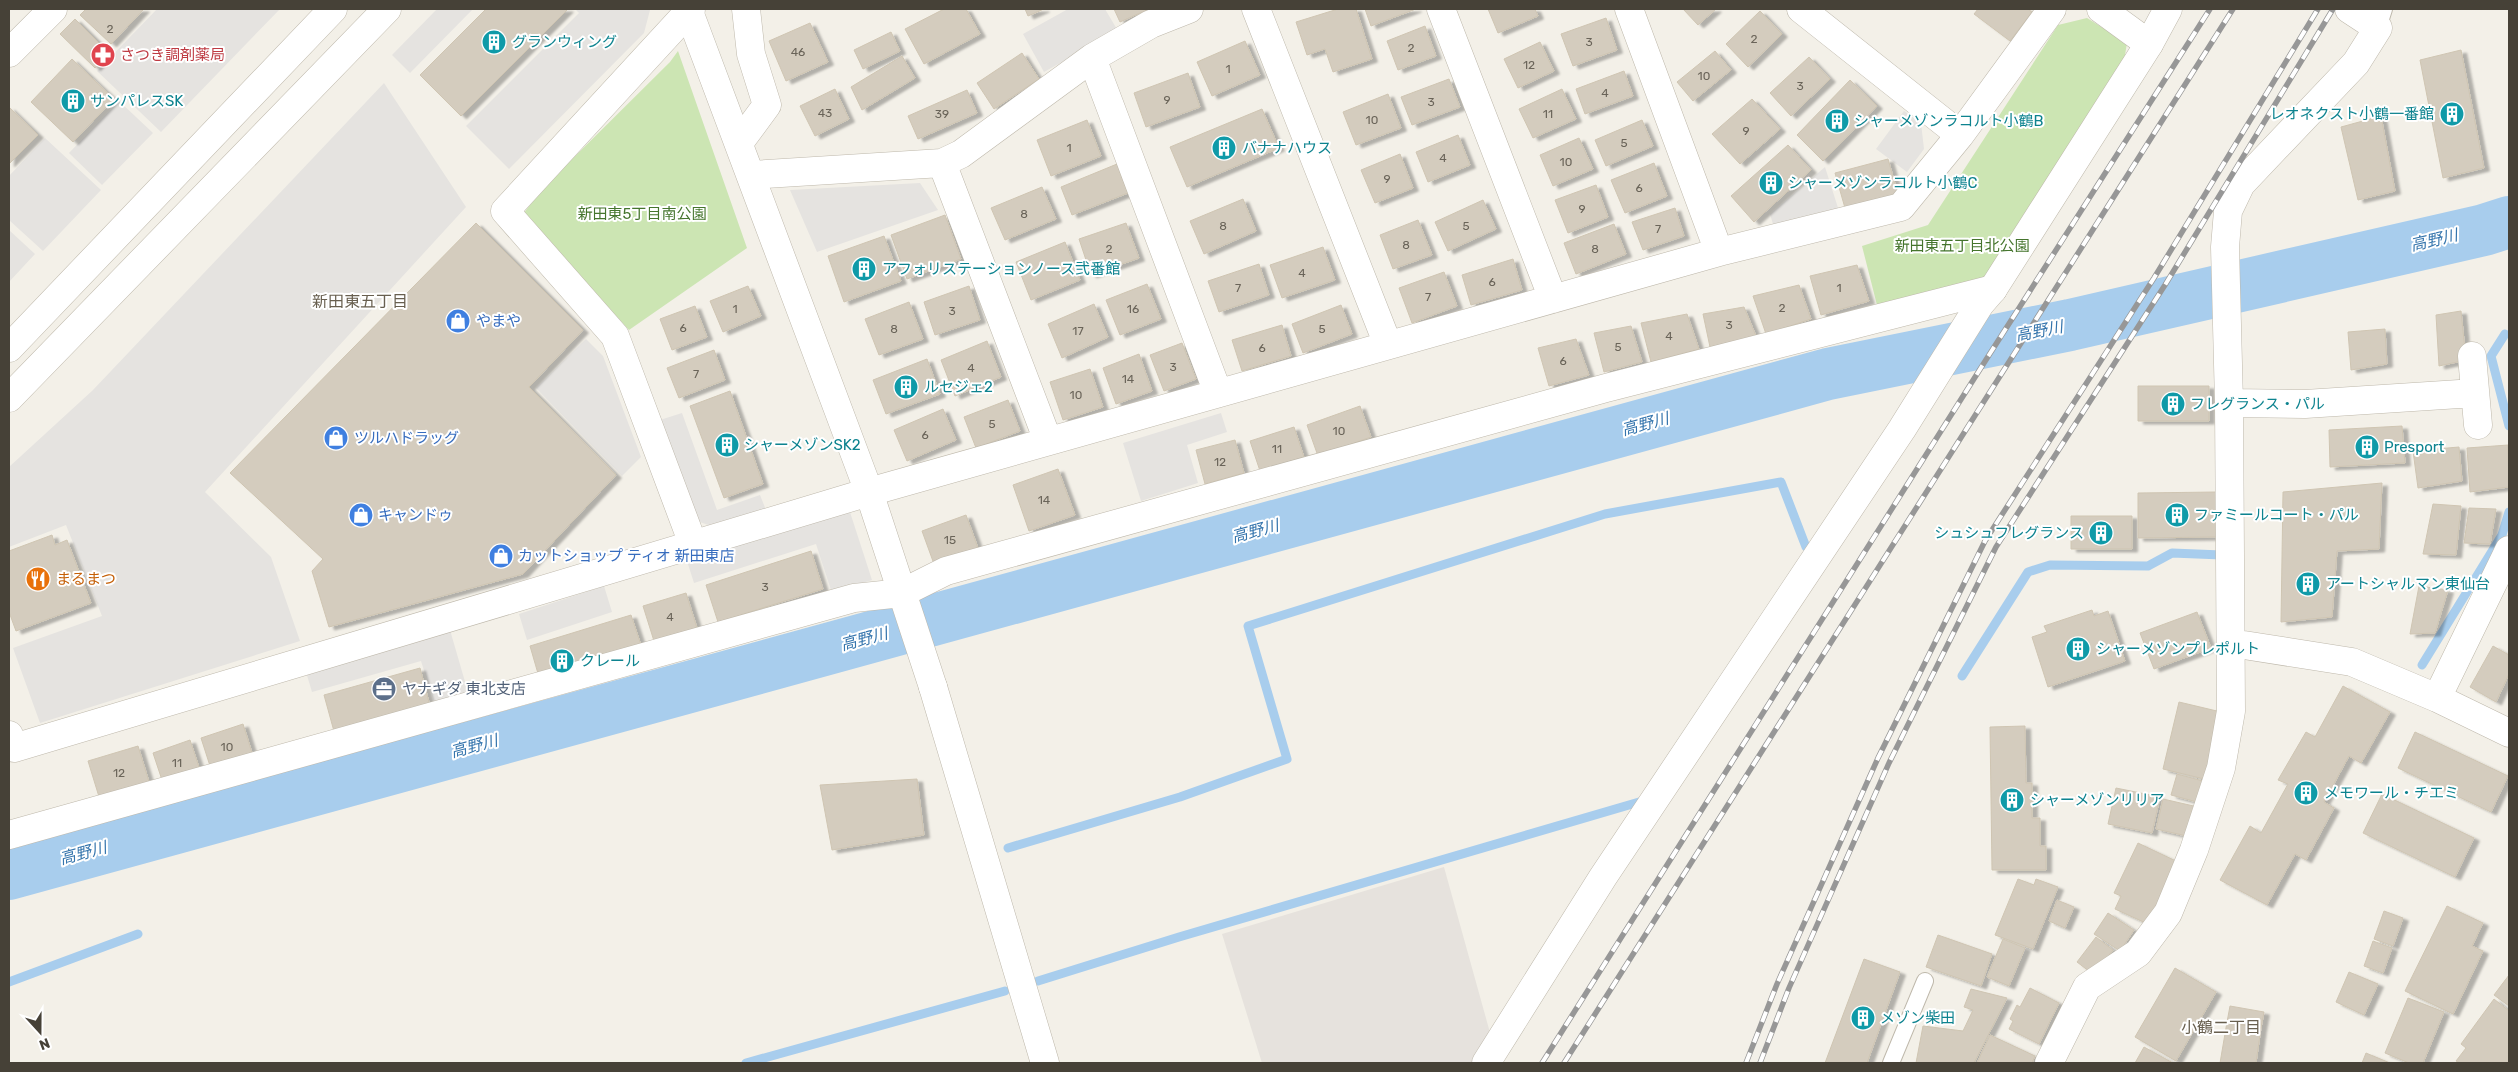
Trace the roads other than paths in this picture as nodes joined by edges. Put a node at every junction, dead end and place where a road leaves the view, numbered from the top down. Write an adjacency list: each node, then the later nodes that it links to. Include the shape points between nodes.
1 (53, 9): 17 (street)
2 (333, 9): 27 (street)
3 (387, 9): 31 (street)
4 (689, 9): 20 (street); 36 (street, via 505,211 615,336)
5 (746, 9): 20 (street, via 751,54 767,105)
6 (1189, 9): 18 (street, via 1150,24)
7 (1256, 9): 26 (street)
8 (1441, 9): 25 (street)
9 (1629, 9): 23 (street)
10 (1801, 9): 19 (street)
11 (2052, 9): 19 (street)
12 (2100, 9): 16 (street)
13 (2168, 9): 16 (street)
14 (2349, 9): 15 (street)
15 (2381, 19): 32 (street, via 2356,63 2241,184 2228,211 2224,247)
16 (2149, 44): 24 (street)
17 (9, 53)
18 (1092, 58): 21 (street, via 961,154); 29 (street)
19 (1960, 135): 23 (street, via 1901,207)
20 (739, 143): 22 (street)
21 (942, 163): 22 (street); 34 (street)
22 (751, 175): 35 (street)
23 (1719, 252): 25 (street)
24 (1986, 296): 38 (street, via 1606,388 946,571); 46 (street, via 1602,877)
25 (1553, 299): 26 (street)
26 (1388, 345): 29 (street)
27 (9, 348)
28 (2472, 356): 30 (street)
29 (1218, 393): 34 (street)
30 (2475, 393): 32 (street, via 2305,404); 33 (street)
31 (9, 398)
32 (2229, 403): 39 (street)
33 (2478, 425)
34 (1048, 441): 35 (street)
35 (869, 492): 36 (street); 38 (street)
36 (694, 544): 42 (street, via 14,748)
37 (2509, 550): 40 (street)
38 (904, 597): 43 (street, via 854,598); 45 (street)
39 (2230, 643): 40 (street, via 2352,662); 48 (street, via 2231,711 2222,768 2168,913 2138,953 2086,987)
40 (2437, 698): 41 (street)
41 (2509, 733)
42 (9, 735)
43 (9, 835)
44 (1926, 981): 47 (lane)
45 (1045, 1063)
46 (1486, 1063)
47 (1891, 1063)
48 (2048, 1063)

